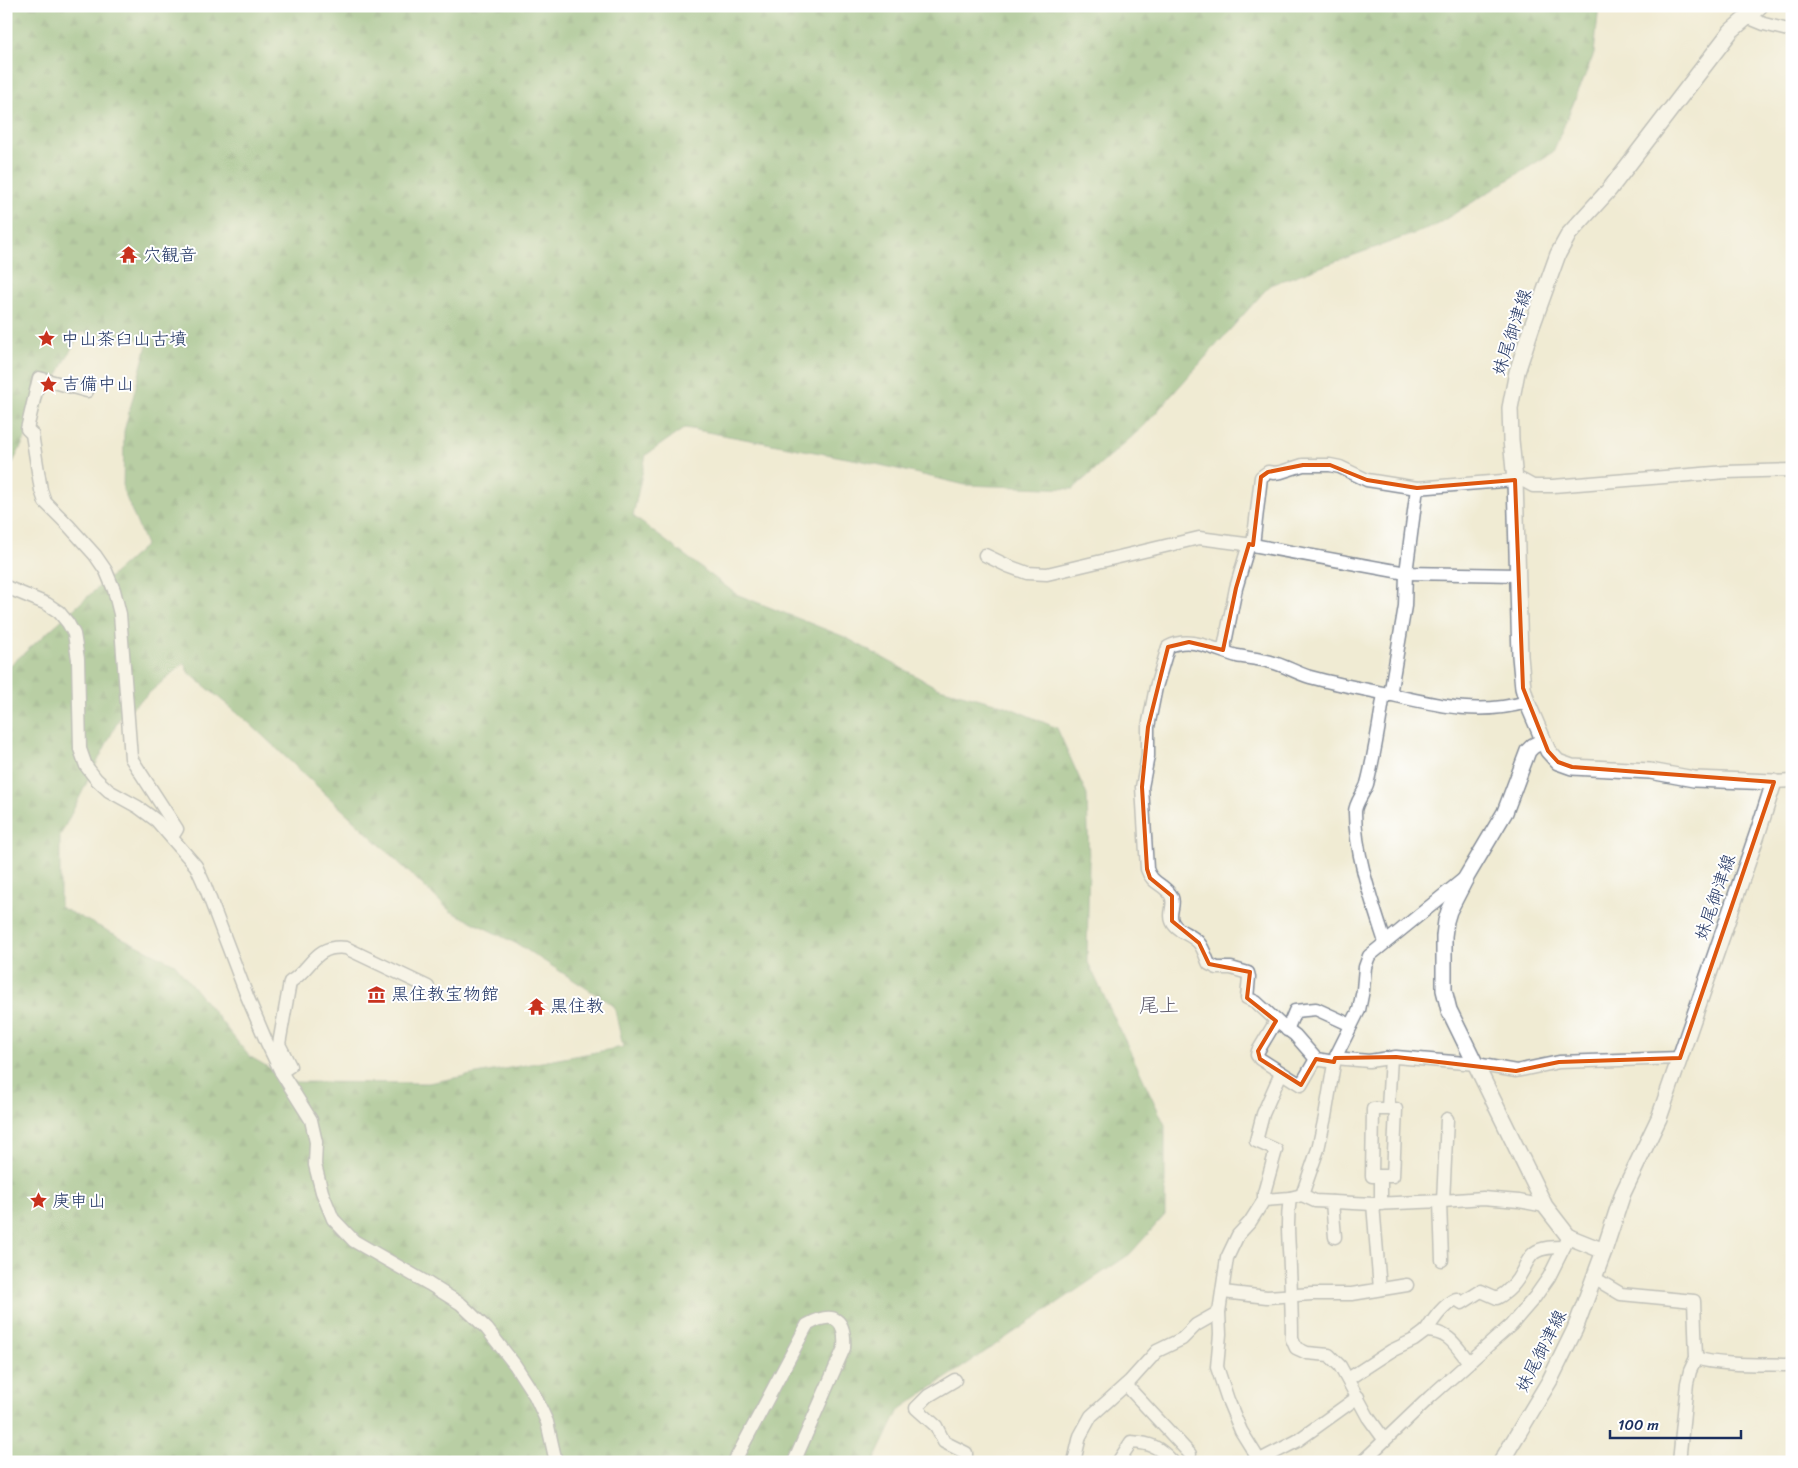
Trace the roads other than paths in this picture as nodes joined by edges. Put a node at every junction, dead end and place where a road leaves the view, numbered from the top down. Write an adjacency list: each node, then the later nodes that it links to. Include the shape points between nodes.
1 (1760, 6): 2 (main road, 妹尾御津線)
2 (1750, 12): 3 (street, via 1764,24); 6 (main road, 妹尾御津線, via 1731,31 1609,190 1576,225 1558,254 1530,329 1513,392 1510,408)
3 (1792, 31)
4 (87, 391): 19 (street, via 39,378 27,429 32,434 45,502 95,555 114,590 120,614 131,758 177,829)
5 (1792, 470): 6 (street, via 1716,472 1553,486 1532,486)
6 (1515, 480): 7 (street); 11 (main road, 妹尾御津線)
7 (1417, 488): 8 (street, via 1366,480 1330,465 1303,465 1274,474 1268,472 1261,477); 10 (street)
8 (1251, 545): 9 (street, via 1199,538 1047,574 1027,573); 10 (street); 13 (street, via 1236,588)
9 (985, 555)
10 (1406, 573): 11 (street); 14 (street, via 1405,606)
11 (1517, 575): 15 (main road, 妹尾御津線, via 1520,656)
12 (6, 587): 19 (street, via 53,608 74,634 78,659 80,749 86,766 109,791 138,807)
13 (1226, 651): 14 (street, via 1273,662 1322,680); 23 (street, via 1190,642 1168,647 1148,727 1148,756 1142,787 1147,869 1150,878 1172,896 1174,904 1170,914 1176,927 1200,943 1212,966 1248,974 1246,998 1256,1002)
14 (1387, 694): 15 (street, via 1437,706 1480,709 1506,708); 21 (street, via 1373,762 1355,810 1366,881)
15 (1527, 702): 16 (main road, 妹尾御津線)
16 (1543, 740): 18 (main road, 妹尾御津線, via 1558,762 1572,767 1650,771 1694,779); 20 (main road, via 1528,752 1505,812)
17 (1792, 781): 18 (street)
18 (1774, 782): 27 (main road, 妹尾御津線)
19 (172, 837): 31 (street, via 196,866)
20 (1467, 876): 21 (street); 30 (main road, via 1446,921 1444,990)
21 (1385, 942): 24 (street, via 1369,956 1364,968 1359,1010)
22 (428, 987): 31 (street, via 346,948 327,948 290,982 279,1044 290,1066)
23 (1276, 1020): 25 (street); 32 (street, via 1257,1055)
24 (1351, 1025): 25 (street, via 1316,1009 1295,1011); 29 (street)
25 (1287, 1030): 28 (street)
26 (1391, 1058): 29 (street); 30 (street); 33 (street)
27 (1680, 1058): 30 (street, via 1559,1062 1516,1071); 44 (main road, 妹尾御津線, via 1659,1118 1623,1193)
28 (1316, 1059): 29 (street); 32 (street, via 1301,1085)
29 (1334, 1060): 36 (street, via 1320,1141)
30 (1476, 1064): 41 (main road)
31 (281, 1072): 65 (street, via 311,1120 316,1142 315,1165 322,1192 334,1218 354,1241 461,1304 487,1329 535,1396 546,1422)
32 (1281, 1073): 37 (street, via 1263,1114 1256,1141 1276,1150)
33 (1388, 1108): 35 (street, via 1396,1109 1393,1176); 35 (street, via 1373,1108 1372,1176)
34 (1447, 1119): 39 (street)
35 (1381, 1176): 40 (street)
36 (1296, 1196): 37 (street); 38 (street); 50 (street, via 1287,1214)
37 (1264, 1200): 49 (street, via 1238,1235 1227,1258)
38 (1332, 1202): 40 (street); 42 (street)
39 (1442, 1202): 40 (street); 41 (street, via 1483,1198); 45 (street)
40 (1377, 1204): 48 (street)
41 (1546, 1206): 43 (main road)
42 (1335, 1237)
43 (1567, 1242): 44 (main road); 52 (street, via 1534,1253 1518,1280 1505,1294 1497,1298 1481,1291 1462,1303 1456,1299 1449,1302); 54 (street, via 1535,1297 1511,1325)
44 (1604, 1251): 46 (main road, 妹尾御津線)
45 (1442, 1260)
46 (1594, 1278): 53 (street, via 1621,1294 1694,1301); 72 (main road, 妹尾御津線, via 1576,1329)
47 (1407, 1285): 48 (street)
48 (1380, 1289): 50 (street, via 1352,1294)
49 (1223, 1292): 50 (street); 51 (street)
50 (1291, 1296): 56 (street, via 1292,1339 1296,1348 1329,1355)
51 (1219, 1312): 58 (street, via 1196,1325 1182,1340 1157,1351); 63 (street, via 1217,1367 1241,1431)
52 (1426, 1331): 54 (street, via 1447,1336); 56 (street)
53 (1696, 1358): 55 (street); 73 (street, via 1687,1383)
54 (1469, 1362): 60 (street)
55 (1792, 1366)
56 (1348, 1379): 59 (street)
57 (956, 1380): 62 (street, via 928,1396 916,1408 936,1426 944,1442 966,1453)
58 (1126, 1385): 61 (street); 69 (street, via 1091,1416 1080,1436)
59 (1358, 1396): 60 (street); 63 (street, via 1297,1440)
60 (1384, 1439): 64 (street)
61 (1190, 1454)
62 (964, 1459): 68 (street)
63 (1258, 1461)
64 (1364, 1461)
65 (556, 1462)
66 (734, 1462): 67 (street, via 807,1325 826,1318 835,1319 843,1326 844,1348)
67 (794, 1462)
68 (978, 1462)
69 (1074, 1462)
70 (1118, 1462): 71 (street, via 1131,1442 1146,1442 1162,1450)
71 (1174, 1462)
72 (1501, 1462)
73 (1679, 1462)

